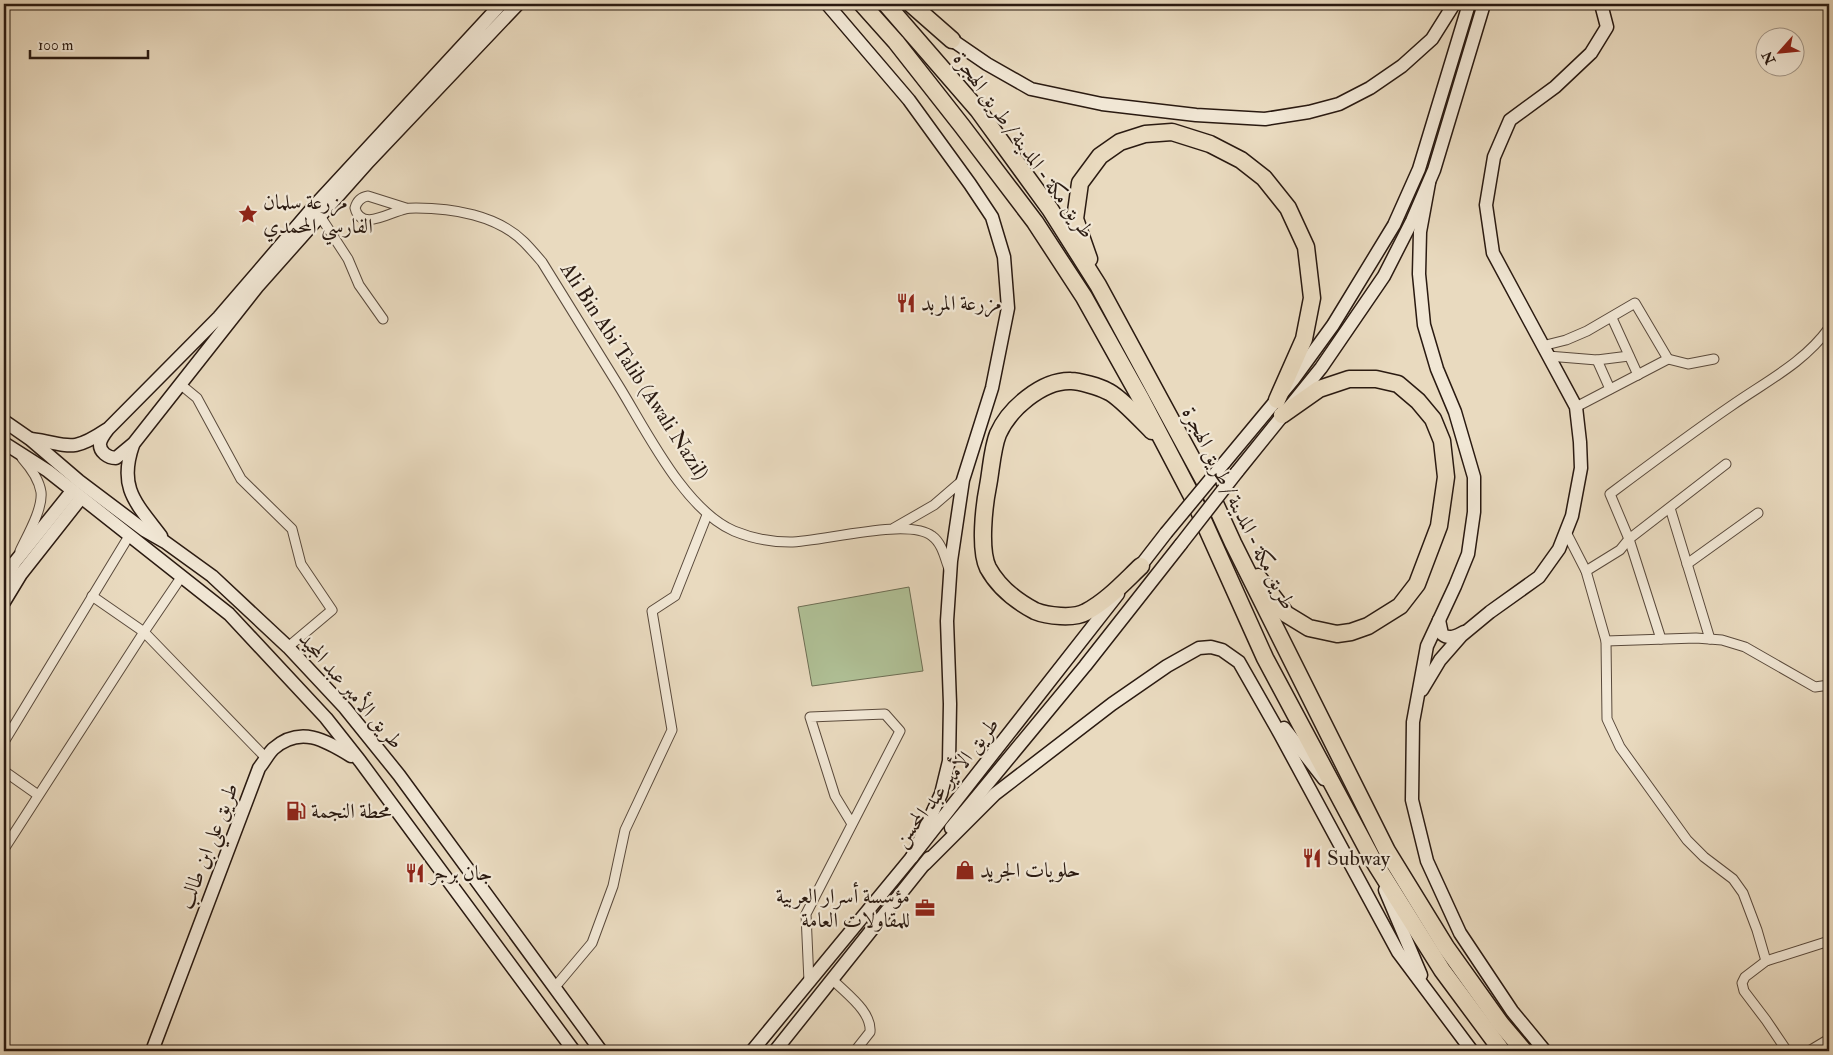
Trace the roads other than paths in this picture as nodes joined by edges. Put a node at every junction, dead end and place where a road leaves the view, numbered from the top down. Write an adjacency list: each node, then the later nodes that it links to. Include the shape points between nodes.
1 (501, 4): 31 (main road, via 322,196 219,317)
2 (518, 4): 15 (main road)
3 (827, 4): 38 (main road, via 909,100 970,184 992,217 1004,257 1008,308 992,388)
4 (862, 4): 35 (highway, طريق مكة - المدينة / طريق الهجرة, via 908,57 1035,222 1084,297)
5 (886, 4): 16 (highway, طريق مكة - المدينة / طريق الهجرة, via 978,110 1050,209)
6 (911, 4): 12 (highway)
7 (920, 4): 12 (main road)
8 (1454, 4): 12 (main road, via 1432,39 1402,66 1370,88 1339,104 1265,119 1102,104 1031,89)
9 (1469, 4): 28 (main road, via 1419,169 1394,224)
10 (1484, 4): 13 (main road)
11 (1601, 4): 20 (main road, via 1607,26 1591,53 1555,87 1510,120 1494,157 1486,205 1493,253)
12 (952, 40)
13 (1429, 183): 28 (main road, via 1384,276 1338,346); 58 (main road, via 1420,232 1419,274 1424,325 1474,477 1474,512 1468,554)
14 (406, 208): 14 (street, Ali Bin Abi Talib (Awali Nazil), via 368,196 363,196 356,208 360,217 370,220); 42 (street, Ali Bin Abi Talib (Awali Nazil), via 471,214 504,227 524,241 542,262 678,482)
15 (320, 216): 18 (street, via 348,259 359,285); 26 (main road, via 257,287)
16 (1098, 285): 28 (highway, via 1076,220 1080,184 1100,156 1120,142 1145,134 1172,132 1210,144 1241,160 1264,178 1288,208 1306,247 1312,298 1304,339); 48 (highway, طريق مكة - المدينة / طريق الهجرة, via 1208,488)
17 (1612, 318): 20 (street); 21 (street); 22 (street, via 1636,303)
18 (383, 319)
19 (1829, 328): 46 (street, via 1790,367 1699,427 1610,494)
20 (1545, 351): 24 (street); 29 (main road)
21 (1629, 356): 24 (street); 25 (street)
22 (1668, 359): 23 (street, via 1688,364); 25 (street)
23 (1714, 359)
24 (1597, 360): 27 (street)
25 (1638, 375): 27 (street)
26 (180, 384): 34 (main road); 64 (street, via 197,398 241,479 292,530 301,564 332,610)
27 (1610, 389): 29 (street)
28 (1279, 407): 48 (highway, via 1349,379 1376,379 1398,384 1433,419 1442,441 1446,477 1439,526 1417,584 1400,606 1368,626 1337,634 1310,628 1286,614); 51 (main road, طريق الأمير عبد المحسن, bridge, via 1224,463); 78 (main road, طريق الأمير عبد المحسن, bridge, via 1237,472)
29 (1576, 407): 44 (main road, via 1581,468)
30 (4, 421): 32 (main road, طريق الأمير عبد المجيد)
31 (108, 429): 32 (main road, via 73,446); 34 (main road, via 100,444 106,456 116,458)
32 (30, 438): 47 (main road, طريق الأمير عبد المجيد, via 66,472)
33 (4, 443): 36 (main road, طريق الأمير عبد المجيد)
34 (134, 443): 47 (main road, via 127,468 130,491)
35 (1166, 447): 51 (highway, via 1108,391 1070,381 1033,392 1011,414 998,435 984,506 984,546 987,567 1019,603 1043,614 1084,614 1103,602); 73 (highway, طريق مكة - المدينة / طريق الهجرة, via 1194,500 1266,658)
36 (15, 450): 39 (main road, طريق الأمير عبد المجيد, via 48,471); 49 (street, via 30,468 41,493 33,522)
37 (1726, 464): 40 (street)
38 (963, 480): 43 (street, via 934,505); 53 (main road)
39 (76, 495): 45 (main road, طريق الأمير عبد المجيد); 49 (main road); 57 (main road)
40 (1670, 508): 46 (street); 50 (street)
41 (1758, 513): 50 (street)
42 (708, 515): 43 (street, Ali Bin Abi Talib (Awali Nazil), via 733,531 761,540 790,542); 83 (street, via 674,596 652,610 672,730 625,830 612,886 592,943)
43 (894, 528): 53 (street, via 931,535 939,544)
44 (1566, 532): 52 (street); 60 (main road, via 1559,549 1539,577)
45 (129, 536): 54 (main road, طريق الأمير عبد المجيد); 56 (street)
46 (1629, 539): 52 (street, via 1620,550); 61 (street)
47 (165, 542): 64 (main road, طريق الأمير عبد المجيد, via 212,576)
48 (1233, 543): 94 (highway, طريق مكة - المدينة / طريق الهجرة, via 1387,851 1446,947)
49 (15, 562): 55 (main road)
50 (1687, 564): 62 (street)
51 (1141, 566): 76 (main road, طريق الأمير عبد المحسن)
52 (1586, 571): 63 (street)
53 (950, 573): 76 (main road, via 947,621 949,761 941,794)
54 (182, 576): 59 (street); 70 (main road, طريق الأمير عبد المجيد, via 229,614 326,718)
55 (4, 581)
56 (92, 596): 59 (street); 68 (street)
57 (4, 602)
58 (1439, 620): 60 (main road, via 1445,637); 67 (main road, via 1427,646)
59 (144, 632): 69 (street); 72 (street)
60 (1465, 633): 67 (main road, via 1440,660)
61 (1661, 639): 62 (street); 63 (street)
62 (1710, 639): 65 (street, via 1745,647 1815,687)
63 (1606, 641): 80 (street, via 1607,719 1611,730 1687,840 1733,879 1743,894)
64 (288, 646): 83 (main road, طريق الأمير عبد المجيد, via 345,708 399,775)
65 (1829, 685)
66 (1255, 690): 73 (main road); 78 (main road, via 1239,662 1222,650 1211,646 1185,655 1085,724 996,794); 84 (main road, via 1398,952)
67 (1418, 697): 95 (main road, via 1413,722 1412,800 1427,861 1460,933)
68 (4, 742)
69 (266, 758): 70 (main road, طريق علي ابن طالب, via 290,738 310,736 330,743); 86 (main road, طريق علي ابن طالب, via 259,768)
70 (360, 761): 87 (main road, طريق الأمير عبد المجيد)
71 (4, 771): 72 (street)
72 (38, 795): 75 (street)
73 (1342, 803): 77 (highway)
74 (852, 824): 74 (street, via 900,732 885,714 810,716 835,796); 82 (street, via 806,914)
75 (4, 848)
76 (912, 857): 82 (main road, طريق الأمير عبد المحسن)
77 (1373, 860): 84 (main road); 93 (highway, via 1442,970)
78 (925, 864): 81 (main road, طريق الأمير عبد المحسن)
79 (1829, 942): 80 (street)
80 (1766, 962): 96 (street, via 1745,977 1742,983 1744,991)
81 (832, 979): 90 (main road, طريق الأمير عبد المحسن); 91 (street, via 868,1020 870,1032)
82 (809, 982): 89 (main road, طريق الأمير عبد المحسن)
83 (555, 987): 88 (main road, طريق الأمير عبد المجيد)
84 (1430, 996): 92 (main road)
85 (1829, 1039): 97 (street)
86 (152, 1051)
87 (574, 1051)
88 (601, 1051)
89 (752, 1051)
90 (775, 1051)
91 (855, 1051)
92 (1472, 1051)
93 (1502, 1051)
94 (1524, 1051)
95 (1544, 1051)
96 (1787, 1051)
97 (1809, 1051)

